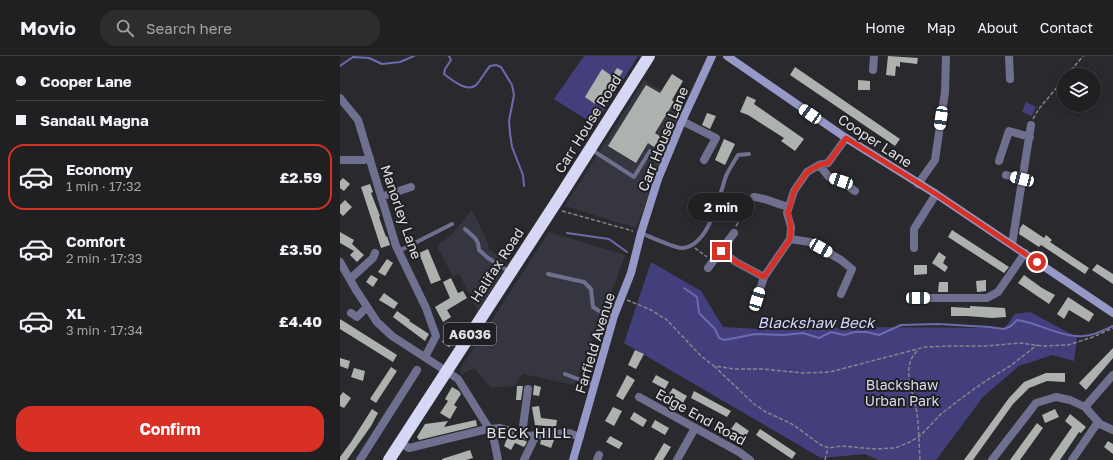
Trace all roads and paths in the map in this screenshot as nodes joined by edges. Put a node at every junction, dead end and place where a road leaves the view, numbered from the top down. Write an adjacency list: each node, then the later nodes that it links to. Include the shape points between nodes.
1 (649, 56): 17 (highway, Carr House Road / A6036)
2 (712, 56): 13 (main road, Carr House Lane)
3 (727, 56): 16 (main road, Cooper Lane)
4 (874, 56): 9 (street)
5 (946, 56): 27 (street, via 945,92 935,160)
6 (1009, 56): 10 (street)
7 (1083, 56): 8 (path)
8 (1073, 68)
9 (873, 70)
10 (1010, 79)
11 (1057, 88): 14 (path, via 1035,115)
12 (340, 98): 20 (street, Manorley Lane, via 358,120)
13 (682, 122): 22 (street, via 716,138); 37 (main road, Carr House Lane, via 658,179)
14 (1031, 125): 15 (street)
15 (1030, 137): 23 (street, via 1009,130); 26 (street)
16 (846, 138): 24 (street, via 828,163); 27 (main road, Cooper Lane)
17 (590, 148): 18 (lane, via 634,177); 34 (highway, Carr House Road / A6036)
18 (650, 151)
19 (749, 154): 41 (lane, via 738,155 727,175 710,225 697,241)
20 (370, 158): 21 (street); 31 (street, Manorley Lane)
21 (340, 160)
22 (704, 160)
23 (999, 161)
24 (819, 165): 29 (street, via 829,177 841,181); 33 (street, via 807,172 794,191)
25 (1006, 176): 26 (street)
26 (1022, 179): 40 (street)
27 (918, 184): 30 (main road, Cooper Lane)
28 (411, 186): 31 (street)
29 (855, 191)
30 (936, 194): 40 (main road, Cooper Lane); 42 (street, via 914,229)
31 (381, 197): 43 (street, Manorley Lane)
32 (754, 197): 33 (street); 38 (path, via 734,228)
33 (788, 207): 39 (street)
34 (552, 209): 37 (path); 49 (highway, Halifax Road / A6036)
35 (452, 224): 43 (lane)
36 (465, 229): 49 (lane, via 475,238 480,250 488,258)
37 (641, 233): 41 (lane, via 679,248); 54 (main road, Farfield Avenue)
38 (734, 233): 44 (street)
39 (790, 239): 51 (street); 53 (street, via 810,242 841,260 852,270)
40 (1012, 244): 46 (main road, Cooper Lane)
41 (690, 245): 48 (path)
42 (914, 248)
43 (399, 251): 62 (street, Manorley Lane, via 426,308)
44 (721, 251): 48 (street); 51 (street)
45 (375, 252): 52 (street, via 373,258)
46 (1025, 253): 55 (street, via 998,292 987,298); 59 (main road, Cooper Lane)
47 (340, 262): 52 (street)
48 (711, 264)
49 (510, 273): 65 (highway, Halifax Road / A6036)
50 (548, 274): 60 (lane, via 584,282 591,289 593,307 604,314)
51 (764, 277): 56 (street)
52 (350, 279): 57 (street)
53 (841, 294)
54 (622, 298): 60 (main road, Farfield Avenue); 67 (path, via 667,320)
55 (918, 298)
56 (757, 299)
57 (367, 308): 58 (street, via 357,317); 66 (street, via 392,336)
58 (351, 313)
59 (1113, 313)
60 (614, 316): 72 (main road, Farfield Avenue)
61 (1113, 328): 63 (path, via 1068,345)
62 (436, 336): 65 (path); 66 (street)
63 (1037, 345): 64 (path, via 1020,343); 82 (path, via 941,414)
64 (918, 349): 67 (path, via 830,372 802,373); 82 (path, via 912,355 909,383 914,396)
65 (458, 354): 69 (highway, Halifax Road / A6036)
66 (425, 357): 69 (street)
67 (714, 366): 85 (path, via 754,404)
68 (417, 370): 86 (street)
69 (446, 371): 78 (street, via 458,380); 84 (highway, Halifax Road / A6036)
70 (565, 374): 72 (lane)
71 (1113, 375): 75 (street)
72 (594, 385): 83 (main road, Farfield Avenue)
73 (528, 389): 80 (street)
74 (639, 397): 77 (street, Edge End Road)
75 (1085, 408): 76 (street); 95 (street, via 1070,400 1056,397 1036,403)
76 (1098, 422): 79 (street); 96 (street)
77 (695, 428): 91 (street); 92 (street, Edge End Road)
78 (486, 430): 80 (street, via 500,428); 84 (street, via 409,448); 88 (street, via 493,435)
79 (1113, 430)
80 (522, 434): 81 (street)
81 (536, 435): 83 (street, via 569,433); 89 (street)
82 (919, 436): 85 (path, via 895,448); 94 (path)
83 (580, 437): 90 (main road, Farfield Avenue)
84 (400, 443): 87 (highway, Halifax Road / A6036)
85 (828, 447): 93 (path)
86 (360, 460)
87 (390, 460)
88 (498, 460)
89 (524, 460)
90 (573, 460)
91 (677, 460)
92 (750, 460)
93 (825, 460)
94 (920, 460)
95 (992, 460)
96 (1072, 460)

